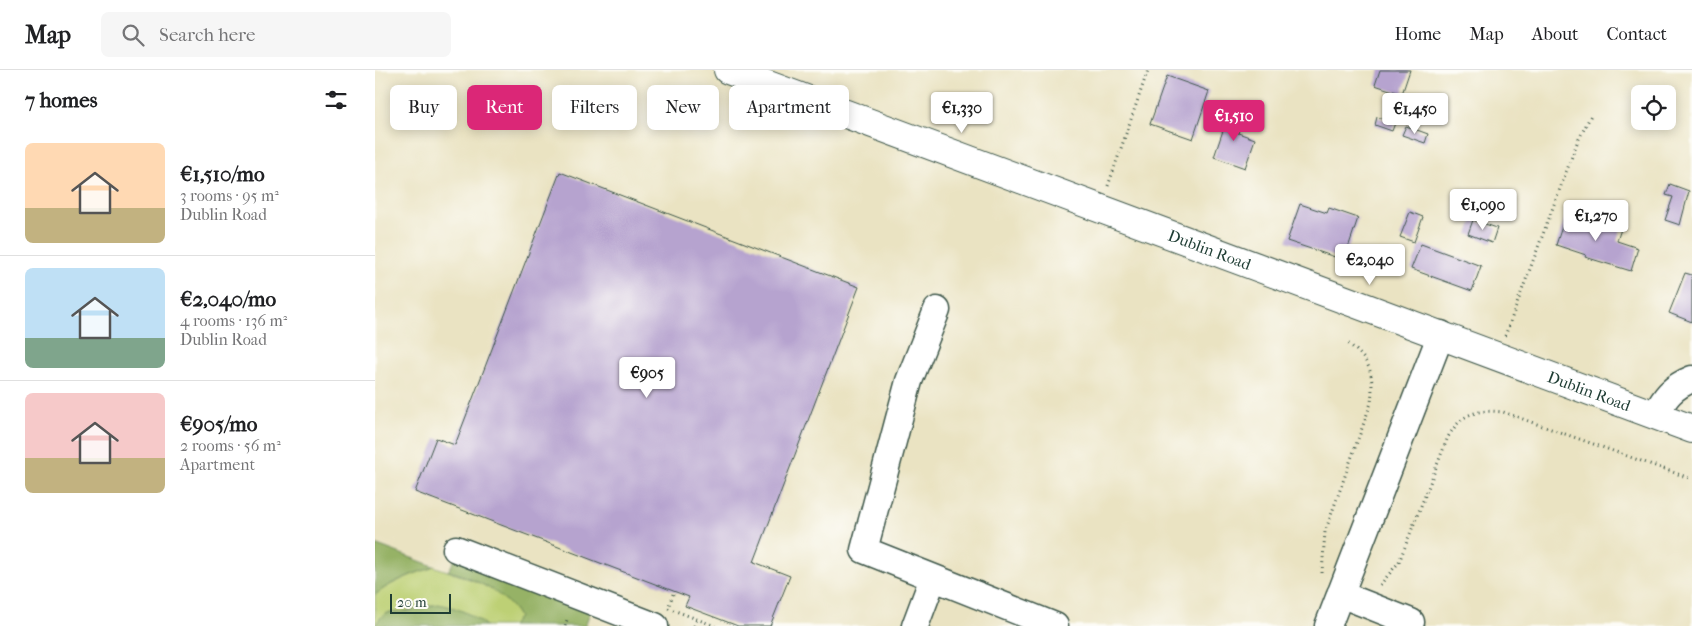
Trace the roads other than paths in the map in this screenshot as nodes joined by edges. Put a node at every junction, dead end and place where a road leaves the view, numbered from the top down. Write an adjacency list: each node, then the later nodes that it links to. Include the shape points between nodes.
1 (728, 70): 3 (main road, Dublin Road)
2 (937, 310): 8 (street, via 909,381 864,550)
3 (1441, 334): 5 (main road, Dublin Road); 9 (street)
4 (1692, 379): 5 (street, via 1675,387)
5 (1655, 415): 6 (main road, Dublin Road)
6 (1692, 429)
7 (456, 549): 10 (street)
8 (933, 578): 13 (street); 14 (street)
9 (1331, 586): 11 (street); 15 (street)
10 (599, 616): 12 (street)
11 (1411, 622)
12 (655, 626)
13 (915, 626)
14 (1055, 626)
15 (1328, 626)

